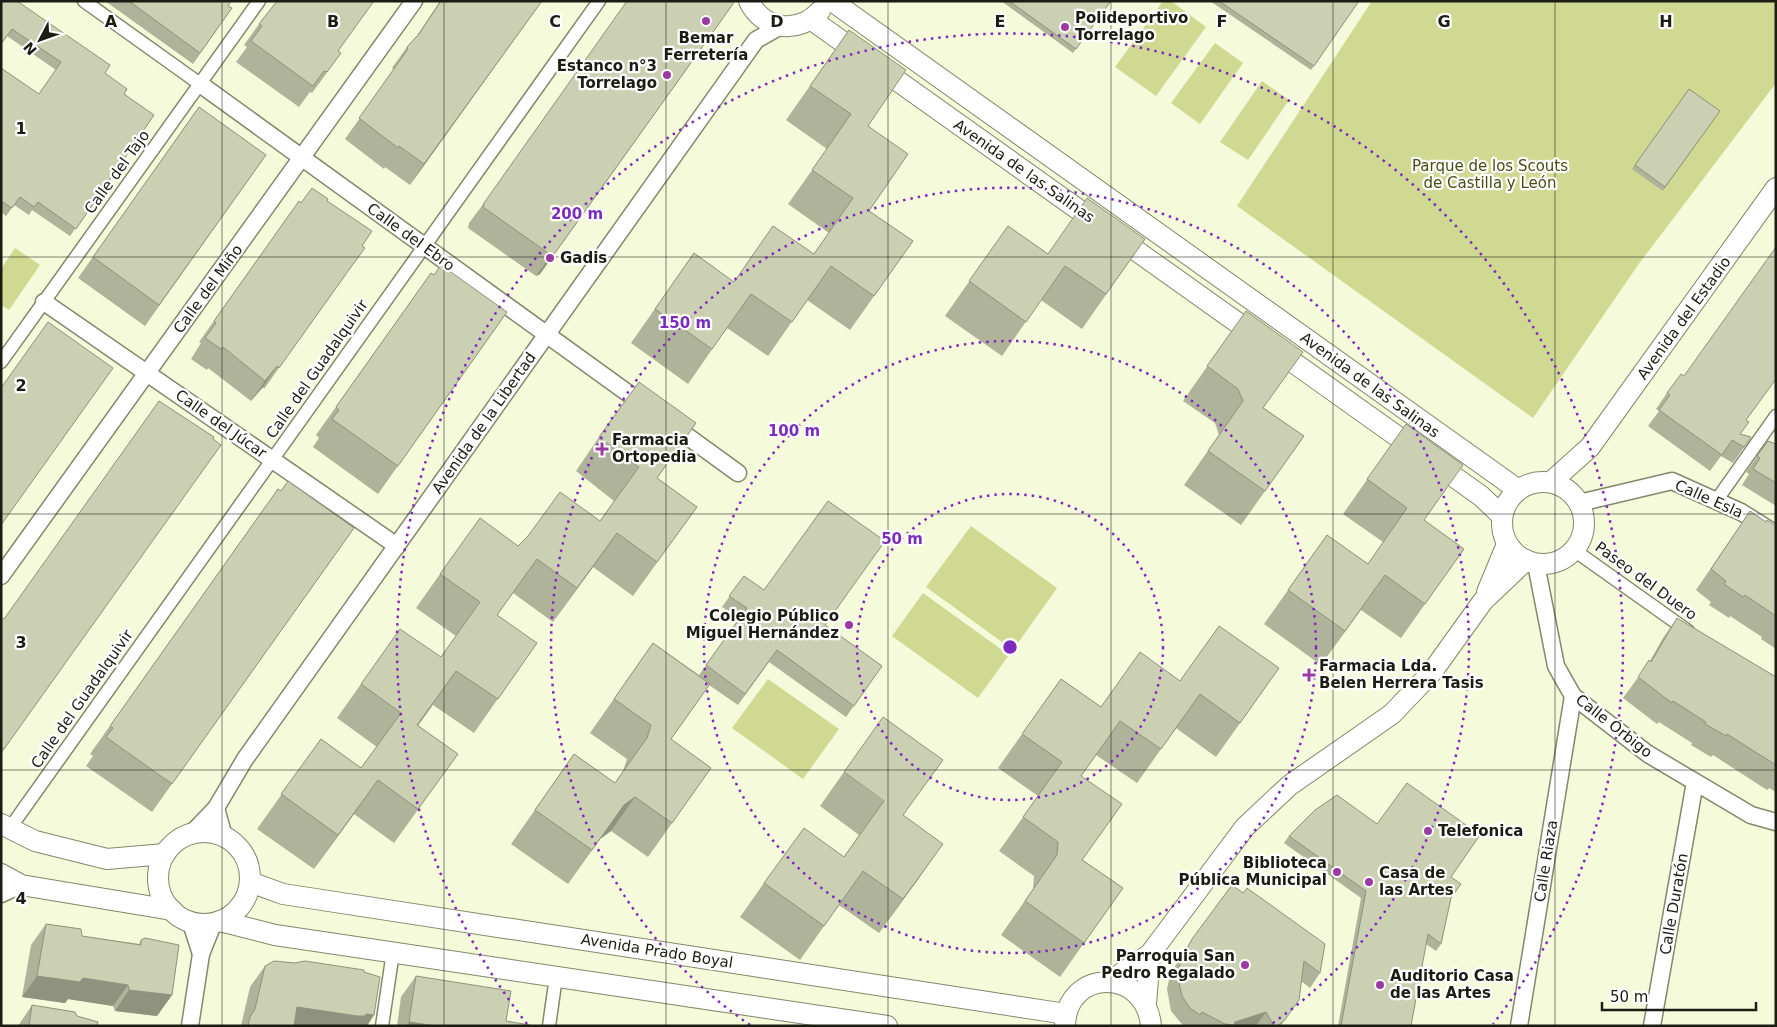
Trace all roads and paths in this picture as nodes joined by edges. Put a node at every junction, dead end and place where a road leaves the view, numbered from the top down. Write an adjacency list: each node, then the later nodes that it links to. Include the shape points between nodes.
1 (84, 1): 11 (street, Calle del Ebro)
2 (259, 1): 11 (street, Calle del Tajo)
3 (414, 1): 12 (street, Calle del Miño)
4 (599, 1): 14 (street, Calle del Guadalquivir)
5 (827, 1): 8 (street)
6 (832, 1): 24 (street, Avenida de las Salinas)
7 (753, 8): 9 (street); 10 (street)
8 (812, 20): 9 (street, via 793,27); 27 (street, Avenida de las Salinas, via 1481,496)
9 (780, 27): 10 (street, Avenida de la Libertad)
10 (756, 40): 16 (street, Avenida de la Libertad)
11 (200, 84): 12 (street, Calle del Ebro); 15 (street, Calle del Tajo)
12 (302, 158): 14 (street, Calle del Ebro); 18 (street, Calle del Miño)
13 (1776, 188): 20 (street, Avenida del Estadio)
14 (424, 246): 16 (street, Calle del Ebro); 21 (street, Calle del Guadalquivir)
15 (44, 302): 17 (street, Calle del Tajo); 18 (street, Calle del Júcar)
16 (547, 335): 22 (street, Calle del Ebro); 30 (street, Avenida de la Libertad)
17 (1, 362)
18 (147, 373): 21 (street, Calle del Júcar); 33 (street, Calle del Miño)
19 (1776, 416): 26 (street)
20 (1590, 447): 23 (street, Avenida del Estadio); 25 (street, Avenida del Estadio)
21 (272, 460): 30 (street, Calle del Júcar); 40 (street, Calle del Guadalquivir)
22 (738, 473)
23 (1551, 482): 24 (street, via 1533,482); 25 (street)
24 (1517, 489): 27 (street)
25 (1576, 498): 26 (street, Calle Esla, via 1672,481); 31 (street, via 1584,515 1584,527)
26 (1716, 501): 28 (street, Calle Esla)
27 (1502, 516): 29 (street)
28 (1776, 534)
29 (1508, 544): 32 (street); 34 (street)
30 (397, 546): 38 (street, Avenida de la Libertad, via 245,759)
31 (1574, 550): 32 (street, via 1557,562); 35 (street, Paseo del Duero)
32 (1531, 562): 34 (street); 36 (street, Calle Órbigo, via 1556,666)
33 (1, 576)
34 (1484, 601): 52 (street, via 1432,672 1392,714 1290,786 1245,827)
35 (1700, 639)
36 (1573, 696): 37 (street, Calle Órbigo, via 1648,754); 62 (street, Calle Riaza)
37 (1695, 782): 39 (street, Calle Órbigo, via 1752,815); 63 (street, Calle Duratón)
38 (216, 808): 41 (street, Avenida de la Libertad); 42 (street)
39 (1776, 822)
40 (6, 826): 43 (street, via 35,841 107,859)
41 (191, 834): 42 (street, via 203,832); 43 (street, via 176,842)
42 (224, 837): 45 (street, via 239,848 245,858)
43 (165, 854): 47 (street, via 158,880 164,900)
44 (1, 874): 46 (street)
45 (250, 882): 49 (street, via 240,906); 56 (street, Avenida Prado Boyal, via 283,894)
46 (7, 896): 47 (street)
47 (172, 910): 48 (street)
48 (191, 923): 49 (street); 51 (street)
49 (216, 923): 50 (street); 51 (street)
50 (393, 952): 53 (street); 58 (street)
51 (201, 954): 57 (street)
52 (1150, 954): 54 (street); 55 (street)
53 (556, 976): 59 (street); 60 (street)
54 (1110, 982): 55 (street, via 1124,984 1137,992); 56 (street, via 1088,986 1079,993 1071,1002)
55 (1146, 1004): 61 (street)
56 (1066, 1020)
57 (190, 1026)
58 (382, 1026)
59 (549, 1026)
60 (887, 1026)
61 (1151, 1026)
62 (1520, 1026)
63 (1652, 1026)

